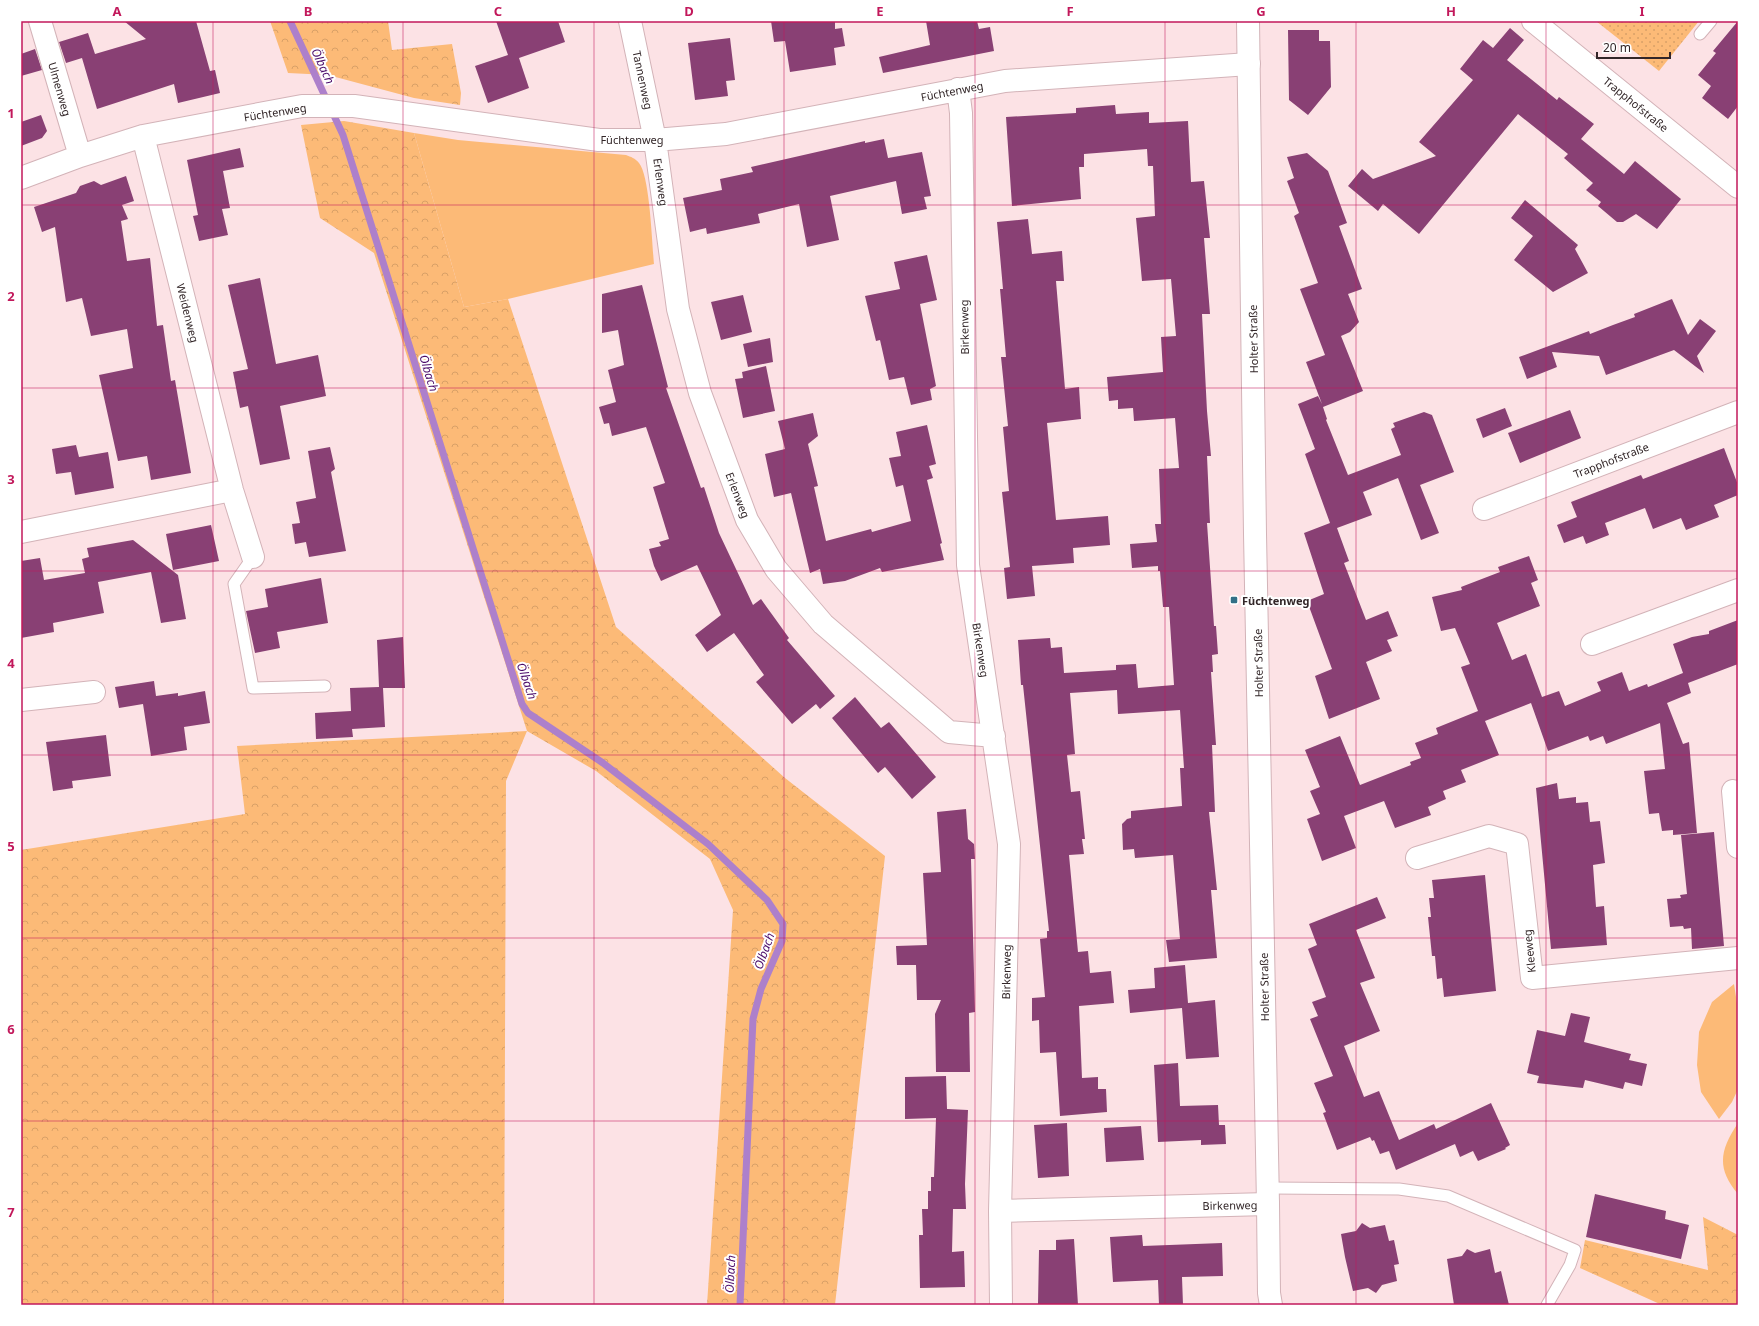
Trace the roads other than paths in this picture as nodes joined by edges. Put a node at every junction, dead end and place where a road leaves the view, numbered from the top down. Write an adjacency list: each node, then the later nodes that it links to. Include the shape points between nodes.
1 (40, 21): 11 (street, Ulmenweg)
2 (630, 21): 10 (street, Tannenweg)
3 (1248, 21): 7 (street, Holter Straße)
4 (1533, 21): 13 (street, Trapphofstraße)
5 (1711, 21): 6 (lane)
6 (1700, 34)
7 (1249, 64): 8 (street, Füchtenweg, via 1005,80); 29 (street, Holter Straße)
8 (958, 89): 10 (street, Füchtenweg, via 726,134); 24 (street, Birkenweg, via 961,113 968,565)
9 (143, 136): 10 (street, Füchtenweg, via 302,106 354,106 599,140); 11 (street, Füchtenweg); 15 (street, Weidenweg)
10 (655, 140): 24 (street, Erlenweg, via 678,308 700,393 747,520 776,569 823,624 949,732)
11 (80, 156): 12 (street, Füchtenweg)
12 (21, 178)
13 (1738, 186)
14 (1738, 412): 16 (street, Trapphofstraße)
15 (232, 490): 17 (street); 18 (street, Weidenweg)
16 (1484, 509)
17 (21, 532)
18 (253, 557): 21 (lane, via 234,584 253,688)
19 (1738, 590): 20 (street)
20 (1592, 644)
21 (325, 686)
22 (94, 692): 23 (street)
23 (21, 700)
24 (994, 736): 30 (street, Birkenweg, via 1009,844)
25 (1733, 791): 26 (street)
26 (1738, 847)
27 (1417, 858): 28 (street, Kleeweg, via 1489,836 1517,844 1532,978)
28 (1738, 958)
29 (1268, 1196): 30 (street, Birkenweg); 32 (street, Holter Straße, via 1268,1293); 33 (lane, via 1399,1189 1448,1196 1574,1250 1570,1266)
30 (1000, 1211): 31 (street, Birkenweg)
31 (1001, 1305)
32 (1271, 1305)
33 (1547, 1305)

